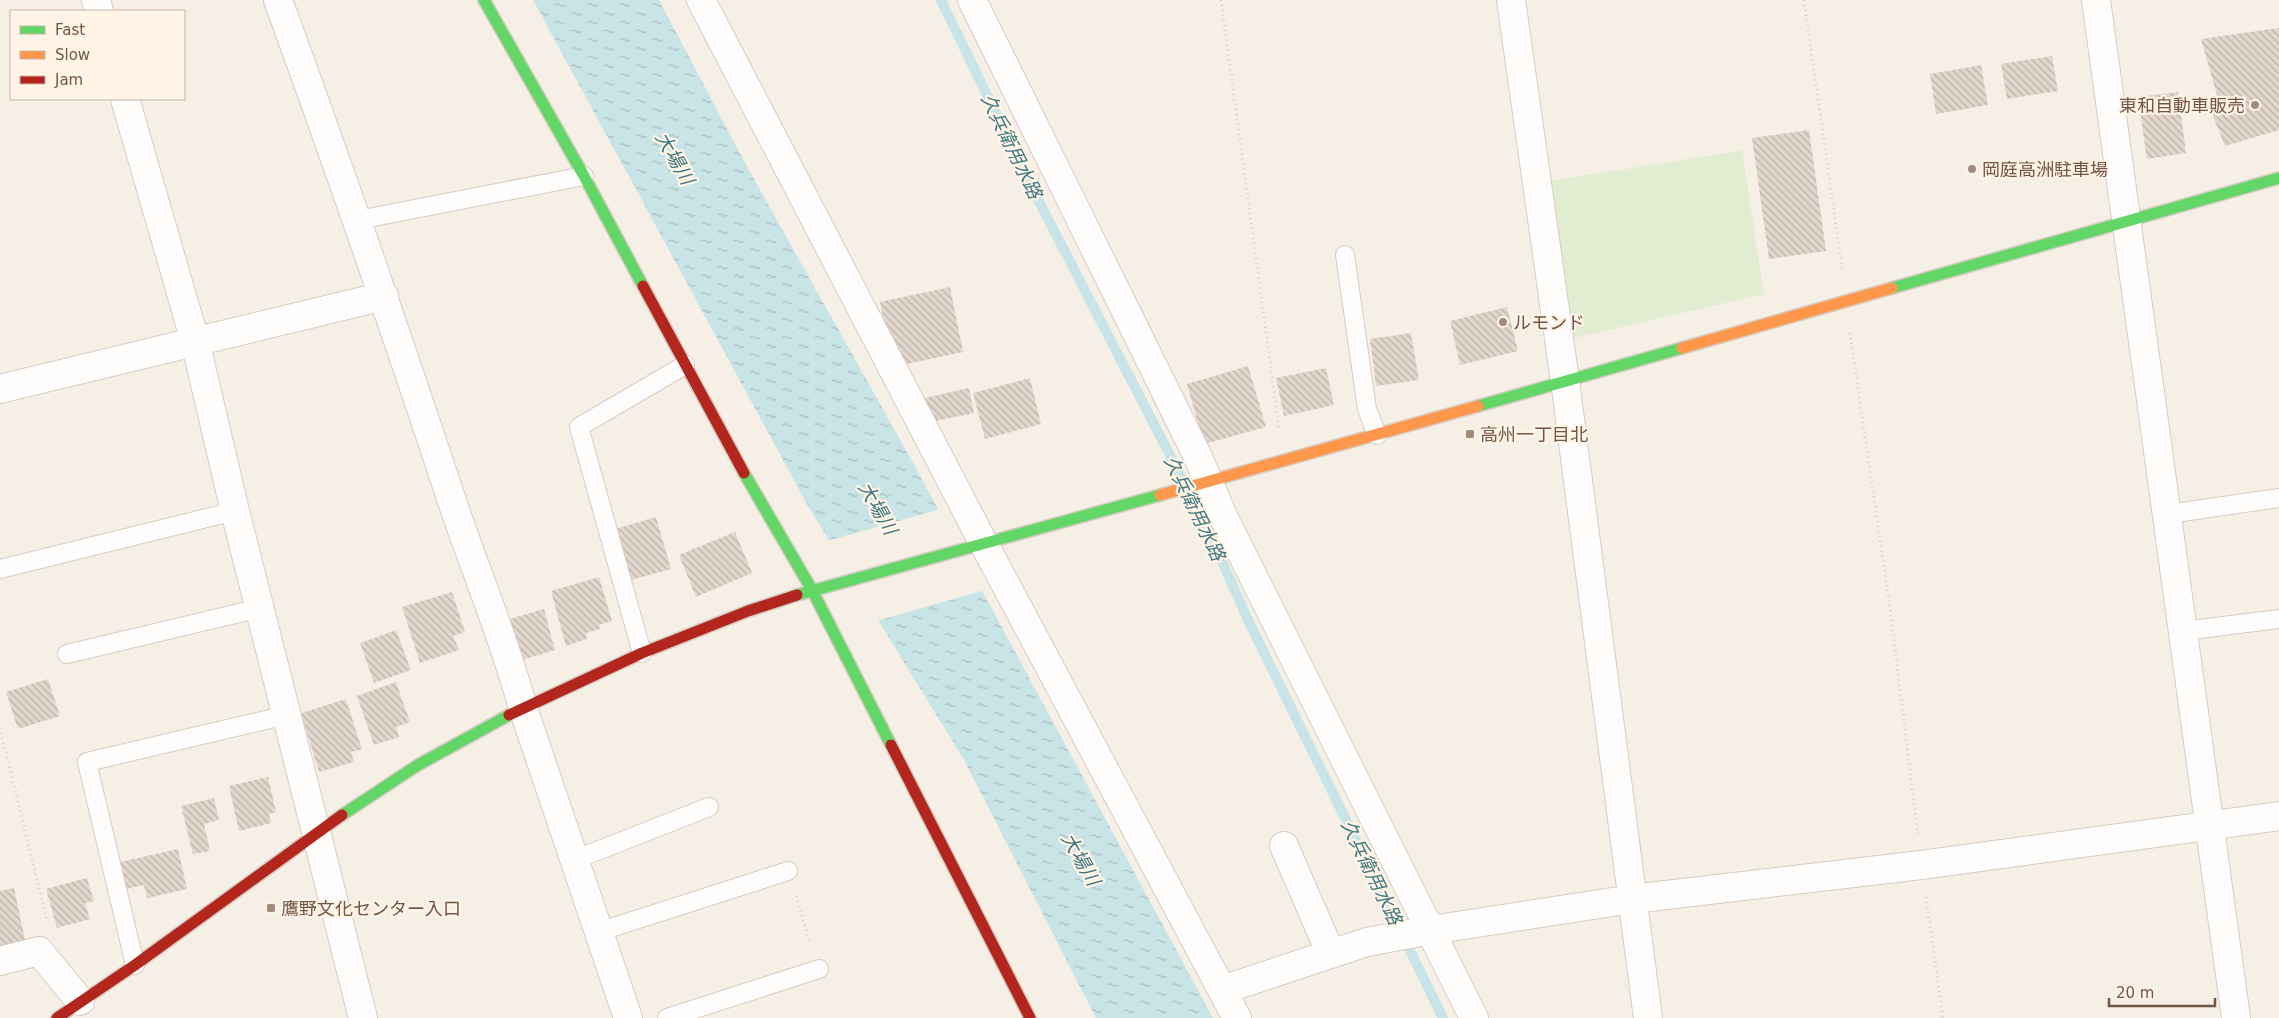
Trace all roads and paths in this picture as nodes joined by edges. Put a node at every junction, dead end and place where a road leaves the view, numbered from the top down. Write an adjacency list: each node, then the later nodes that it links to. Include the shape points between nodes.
1 (278, 0): 12 (street)
2 (484, 0): 10 (street)
3 (701, 0): 28 (street)
4 (972, 0): 24 (street)
5 (1221, 0): 23 (path)
6 (1511, 0): 20 (street)
7 (1804, 0): 15 (path)
8 (2096, 0): 13 (street)
9 (125, 100): 18 (street)
10 (584, 176): 12 (lane); 19 (street)
11 (2279, 178): 13 (street)
12 (358, 220): 16 (street)
13 (2127, 221): 20 (street); 27 (street)
14 (1345, 256): 22 (lane, via 1367,409)
15 (1843, 276)
16 (384, 296): 18 (street); 36 (street)
17 (1849, 330): 45 (path, via 1889,601)
18 (194, 341): 21 (street); 26 (street)
19 (684, 365): 30 (street); 34 (lane, via 578,427)
20 (1565, 381): 22 (street); 47 (street)
21 (0, 389)
22 (1377, 435): 24 (street)
23 (1281, 436)
24 (1208, 480): 28 (street); 49 (street, via 1223,516)
25 (2279, 498): 27 (lane)
26 (235, 511): 29 (lane); 31 (street)
27 (2168, 514): 33 (street)
28 (975, 546): 30 (street); 55 (street)
29 (0, 569)
30 (812, 590): 34 (street); 61 (street)
31 (260, 608): 35 (lane); 37 (street)
32 (2279, 619): 33 (lane)
33 (2184, 631): 41 (street)
34 (642, 653): 36 (street)
35 (67, 654)
36 (523, 708): 42 (street, via 418,765); 44 (street)
37 (287, 715): 42 (street); 53 (lane, via 87,762)
38 (0, 728): 48 (path)
39 (709, 807): 44 (lane)
40 (2279, 816): 41 (street)
41 (2209, 826): 45 (street); 66 (street)
42 (317, 832): 53 (street); 58 (street)
43 (1284, 846): 51 (street)
44 (574, 860): 50 (street)
45 (1922, 865): 47 (street); 65 (path)
46 (788, 871): 50 (lane); 54 (path)
47 (1632, 899): 49 (street); 64 (street)
48 (48, 927)
49 (1431, 930): 51 (street, via 1367,942); 63 (street)
50 (598, 932): 59 (street)
51 (1331, 954): 55 (street)
52 (0, 961): 56 (street, via 39,951)
53 (135, 965): 56 (street)
54 (819, 969): 60 (lane)
55 (1222, 990): 62 (street)
56 (80, 1001): 57 (street)
57 (57, 1018)
58 (363, 1018)
59 (628, 1018)
60 (667, 1018)
61 (1030, 1018)
62 (1237, 1018)
63 (1474, 1018)
64 (1648, 1018)
65 (1943, 1018)
66 (2236, 1018)

